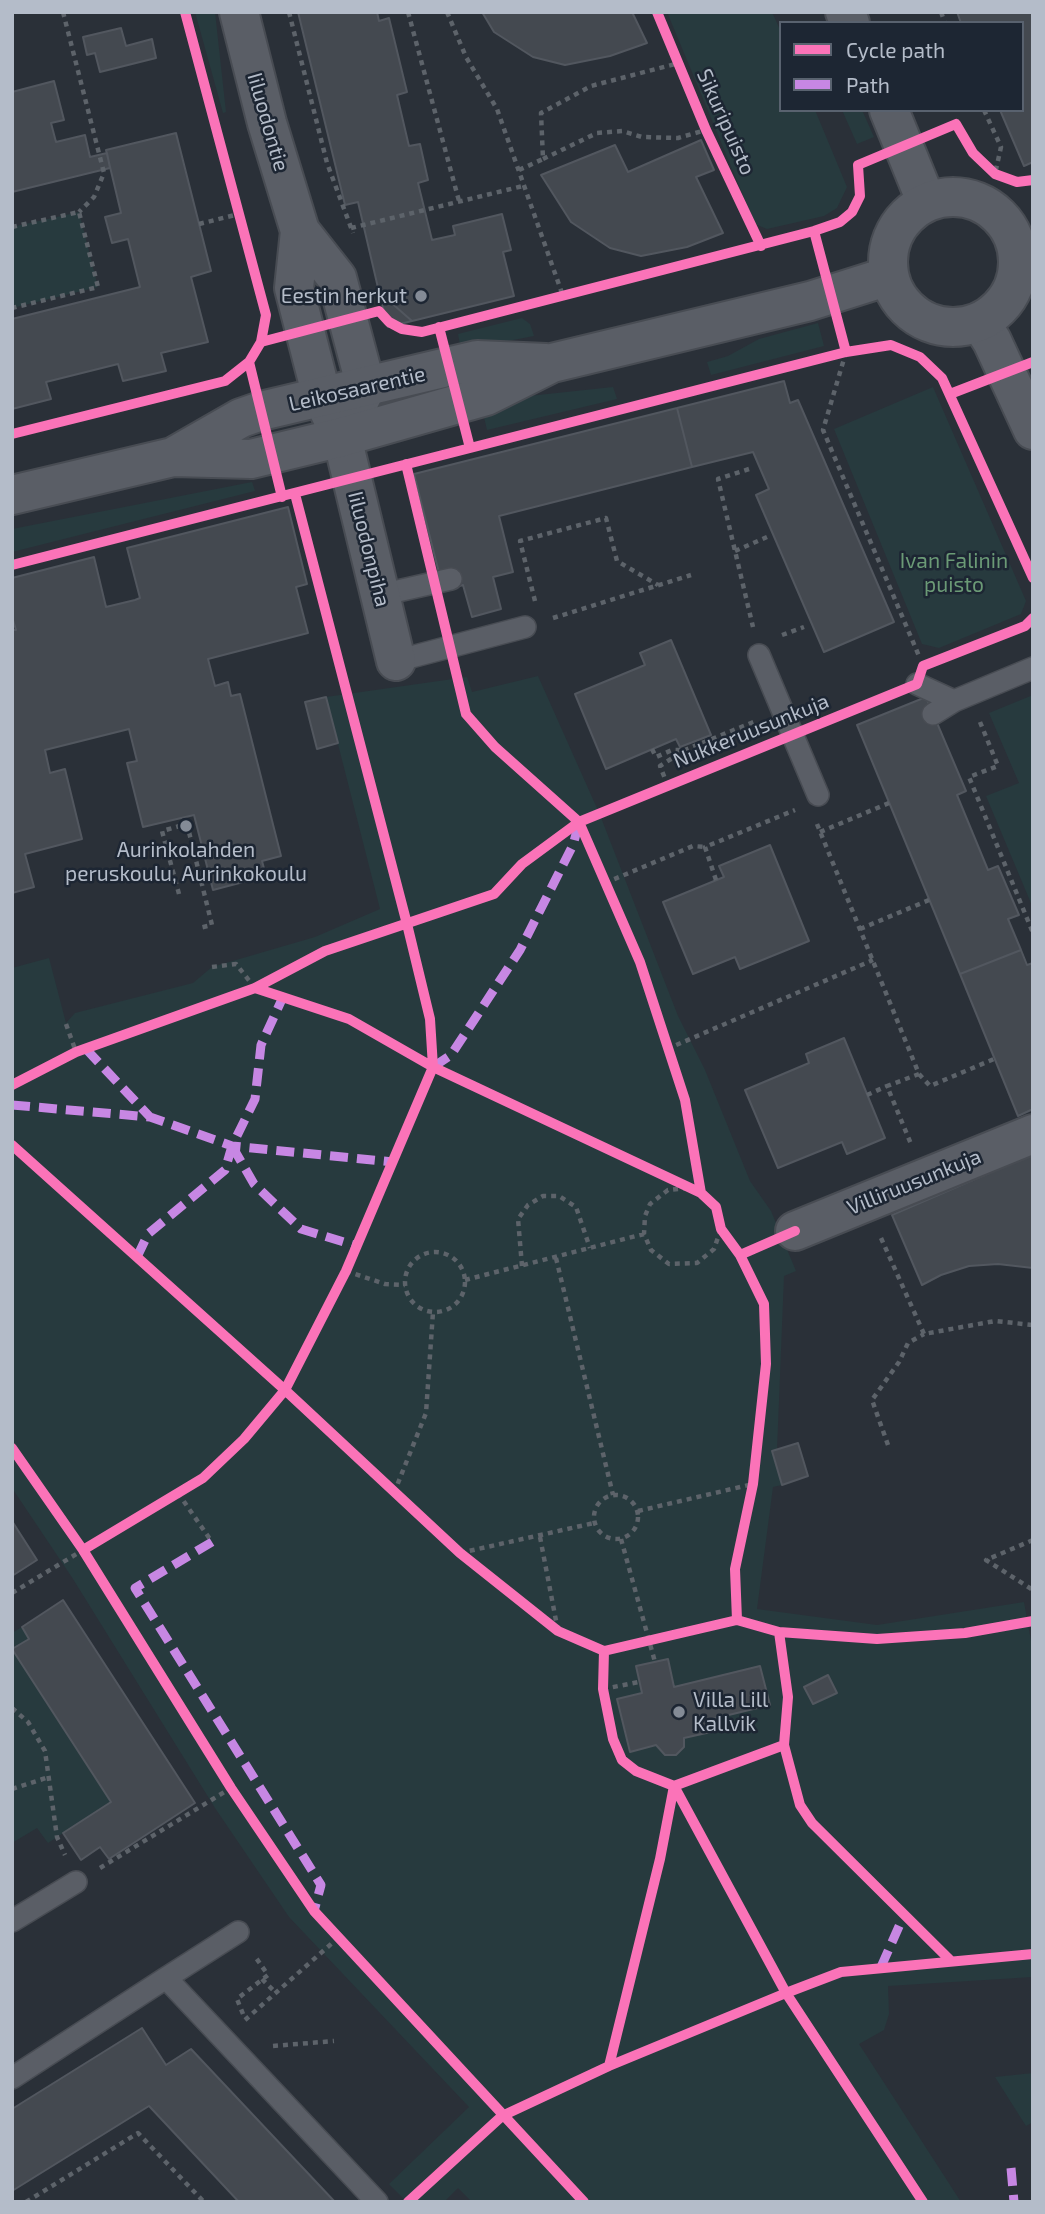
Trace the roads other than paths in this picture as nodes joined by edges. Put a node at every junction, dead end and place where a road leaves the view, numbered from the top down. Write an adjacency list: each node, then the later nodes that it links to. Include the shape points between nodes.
1 (239, 12): 4 (street, Iiluodontie)
2 (890, 112): 3 (street)
3 (926, 201): 5 (street, via 968,198 988,206); 6 (street, via 894,232)
4 (300, 231): 9 (street, Iiluodontie, via 337,278); 10 (street, Iiluodontie, via 293,288)
5 (1024, 237): 7 (street, via 1014,287)
6 (889, 276): 7 (street, via 902,301 924,320 961,327); 8 (street, Leikosaarentie, via 831,295)
7 (980, 322): 11 (street)
8 (552, 363): 9 (street, Leikosaarentie, via 477,360); 12 (street, Leikosaarentie, via 486,396)
9 (366, 387): 10 (street, Leikosaarentie); 12 (street)
10 (322, 397): 12 (street, Iiluodontie); 13 (street, Leikosaarentie, via 241,418)
11 (1033, 430)
12 (342, 438): 13 (street, Leikosaarentie, via 251,459); 16 (street, Iiluodonpiha)
13 (173, 457): 14 (street, Leikosaarentie)
14 (12, 495)
15 (451, 579): 16 (lane)
16 (380, 595): 19 (street, Iiluodonpiha)
17 (533, 624): 19 (lane)
18 (759, 655): 24 (lane)
19 (396, 661)
20 (1033, 668): 22 (lane)
21 (924, 671): 22 (lane)
22 (954, 701): 23 (lane)
23 (933, 713)
24 (813, 799)
25 (1033, 1134): 26 (street, Villiruusunkuja)
26 (795, 1231)
27 (76, 1882): 28 (lane)
28 (12, 1921)
29 (238, 1932): 30 (lane)
30 (166, 1978): 31 (lane); 32 (lane)
31 (12, 2078)
32 (377, 2202)

